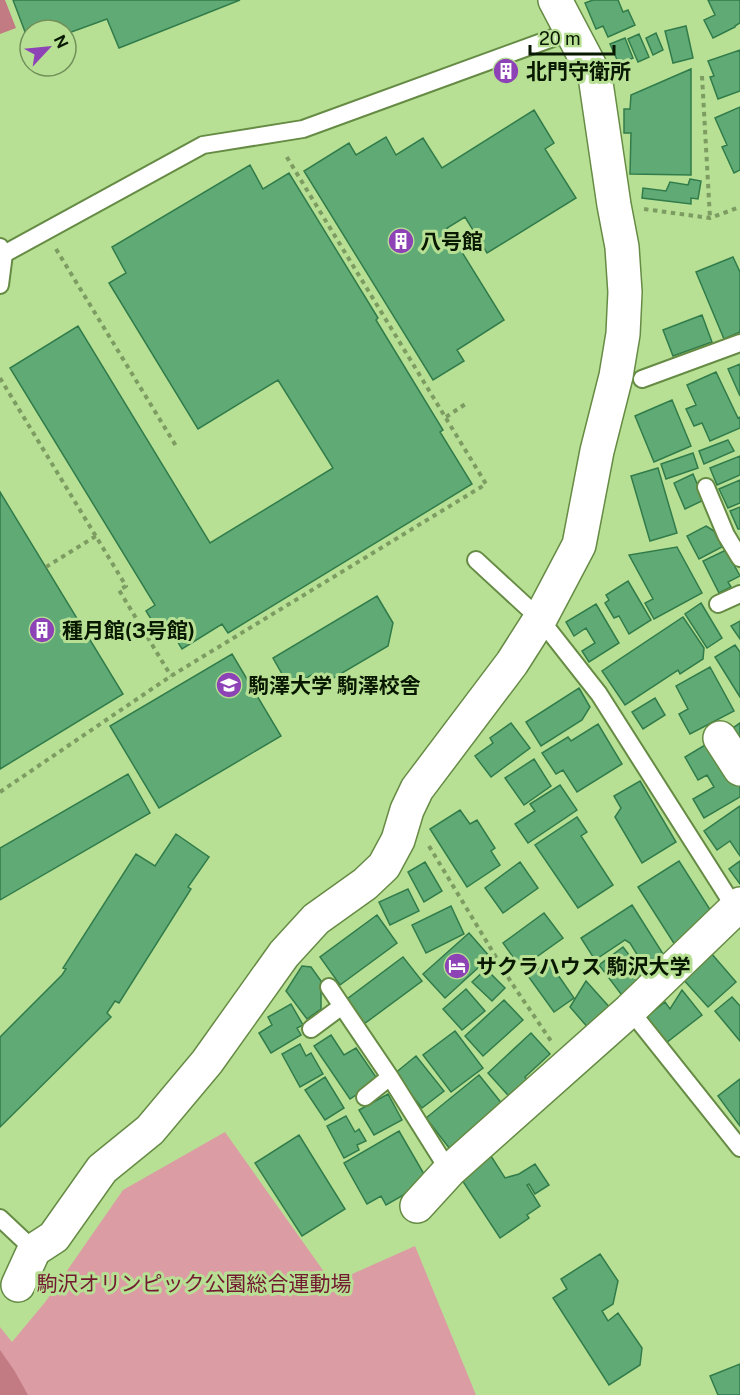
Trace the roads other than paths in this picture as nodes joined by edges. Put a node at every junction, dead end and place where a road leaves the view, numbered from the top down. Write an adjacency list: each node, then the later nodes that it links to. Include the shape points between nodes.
1 (555, 0): 2 (street)
2 (572, 31): 3 (lane, via 303,129 203,145); 12 (street, via 595,76 622,247 623,334 579,544)
3 (2, 251): 4 (lane)
4 (0, 285)
5 (740, 343): 6 (lane)
6 (642, 379)
7 (706, 487): 8 (lane)
8 (740, 558)
9 (476, 560): 12 (lane)
10 (740, 594): 11 (lane)
11 (718, 604)
12 (540, 620): 15 (lane, via 599,694); 26 (street, via 417,789 384,866 316,919 292,945 207,1062 150,1130 102,1169 54,1238)
13 (720, 738): 14 (street)
14 (740, 769)
15 (738, 906): 18 (street)
16 (329, 987): 17 (lane)
17 (342, 1006): 19 (lane); 20 (lane)
18 (630, 1010): 22 (lane); 23 (street)
19 (311, 1029)
20 (390, 1077): 21 (lane); 23 (lane)
21 (365, 1097)
22 (740, 1148)
23 (449, 1171): 24 (street)
24 (417, 1206)
25 (0, 1218): 26 (lane)
26 (34, 1251): 27 (street)
27 (18, 1285)

